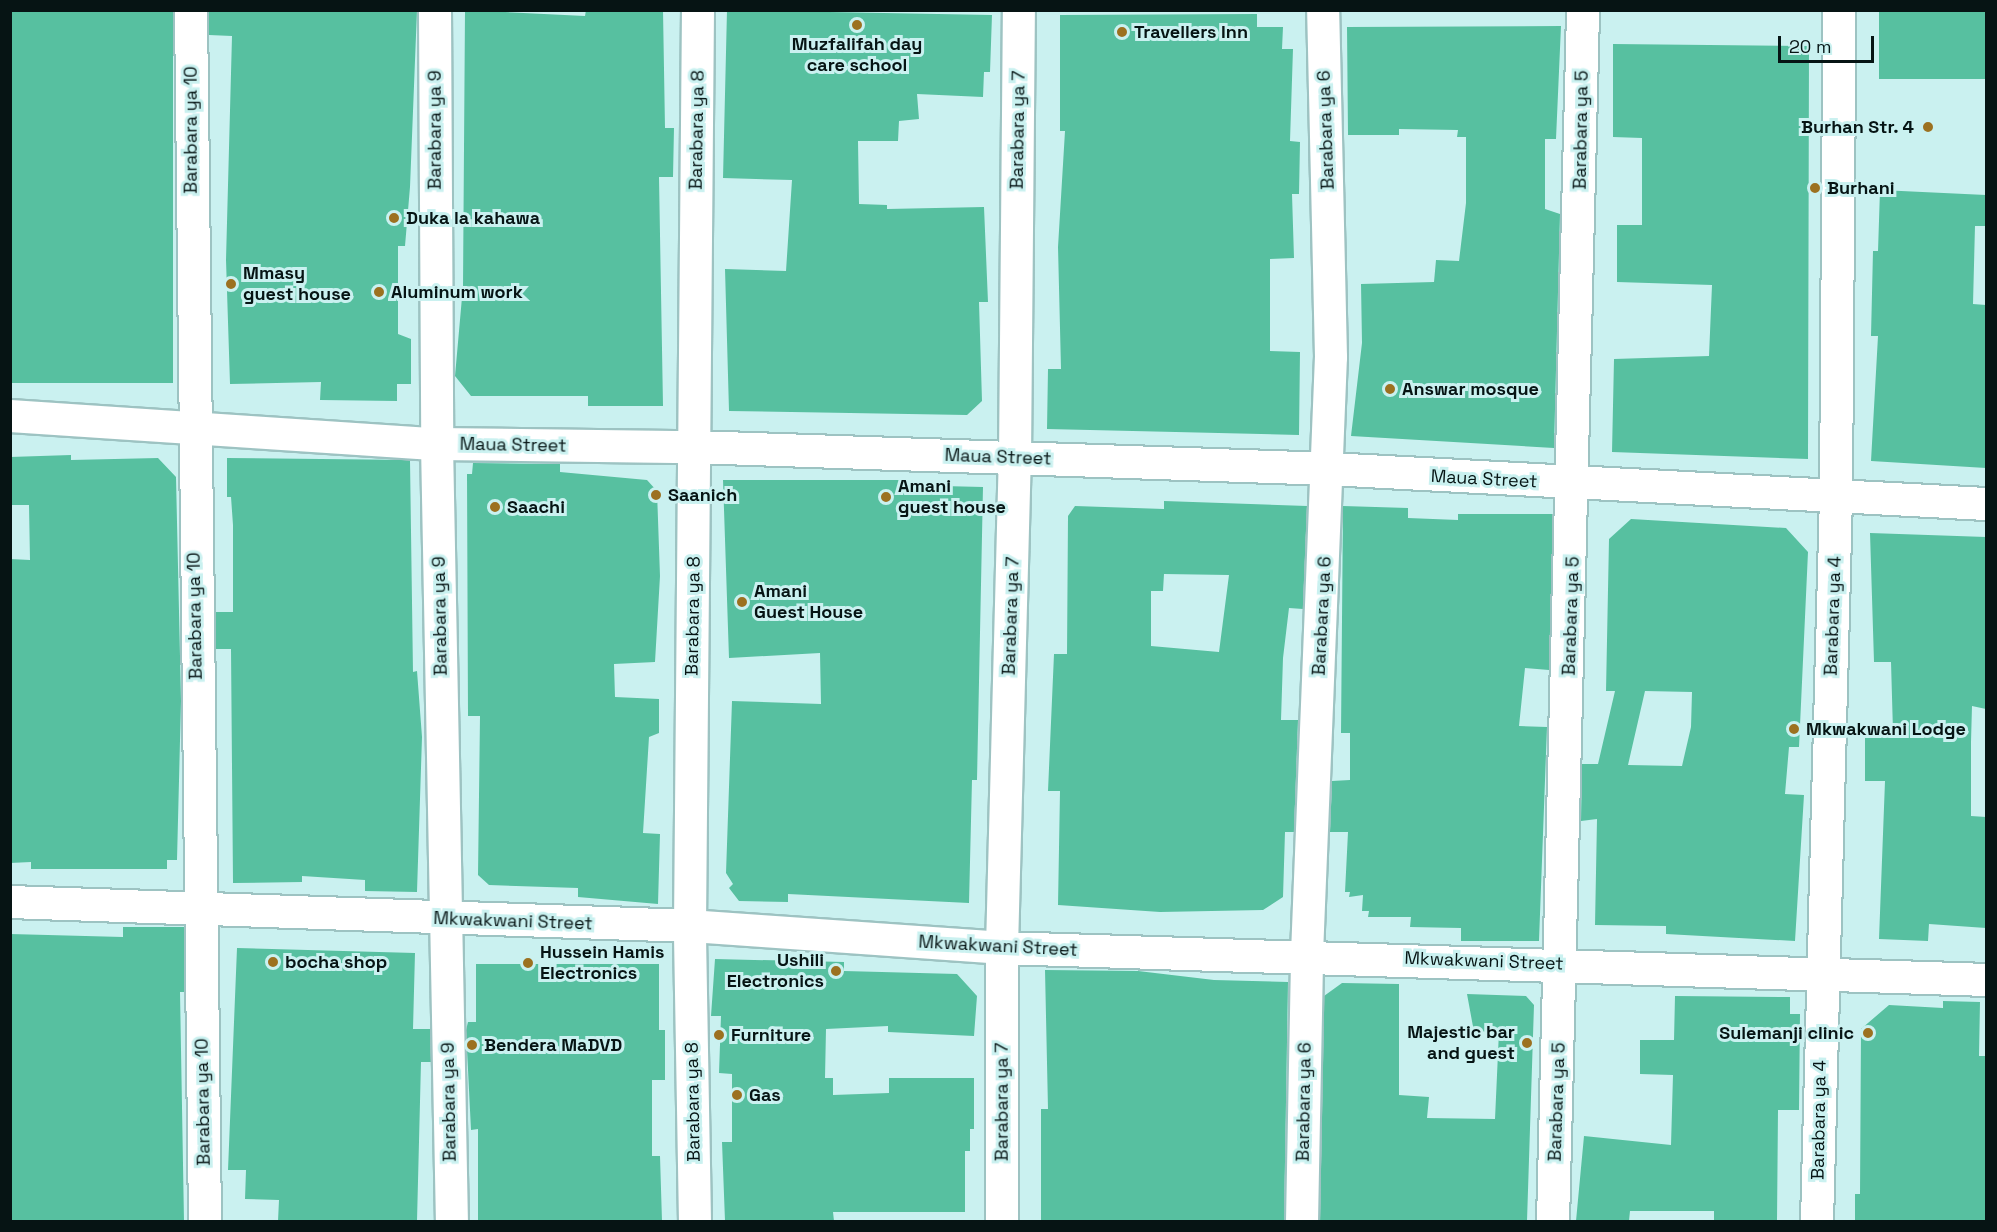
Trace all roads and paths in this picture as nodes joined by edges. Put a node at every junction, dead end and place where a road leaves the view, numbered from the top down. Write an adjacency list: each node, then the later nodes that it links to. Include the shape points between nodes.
1 (191, 10): 9 (street, Barabara ya 10)
2 (435, 10): 10 (street, Barabara ya 9)
3 (698, 10): 11 (street, Barabara ya 8)
4 (1019, 10): 12 (street, Barabara ya 7)
5 (1323, 10): 13 (street, Barabara ya 6)
6 (1583, 10): 14 (street, Barabara ya 5)
7 (1839, 10): 15 (street, Barabara ya 4)
8 (10, 416): 9 (street, Maua Street)
9 (193, 424): 10 (street, Maua Street); 18 (street, Barabara ya 10)
10 (437, 444): 11 (street, Maua Street); 19 (street, Barabara ya 9)
11 (694, 447): 12 (street, Maua Street); 20 (street, Barabara ya 8)
12 (1015, 458): 13 (street, Maua Street); 21 (street, Barabara ya 7)
13 (1329, 469): 14 (street, Maua Street); 22 (street, Barabara ya 6)
14 (1574, 484): 15 (street, Maua Street); 23 (street, Barabara ya 5)
15 (1836, 497): 16 (street, Maua Street); 24 (street, Barabara ya 4)
16 (1986, 504)
17 (10, 902): 18 (street, Mkwakwani Street)
18 (200, 910): 19 (street, Mkwakwani Street); 26 (street, Barabara ya 10)
19 (445, 919): 20 (street, Mkwakwani Street); 27 (street, Barabara ya 9)
20 (690, 926): 21 (street, Mkwakwani Street); 28 (street, Barabara ya 8)
21 (1002, 948): 22 (street, Mkwakwani Street); 29 (street, Barabara ya 7)
22 (1307, 954): 23 (street, Mkwakwani Street); 30 (street, Barabara ya 6)
23 (1561, 964): 24 (street, Mkwakwani Street); 31 (street, Barabara ya 5)
24 (1823, 971): 25 (street, Mkwakwani Street); 32 (street, Barabara ya 4)
25 (1986, 980)
26 (205, 1221)
27 (452, 1221)
28 (695, 1221)
29 (1002, 1221)
30 (1302, 1221)
31 (1553, 1221)
32 (1817, 1221)

